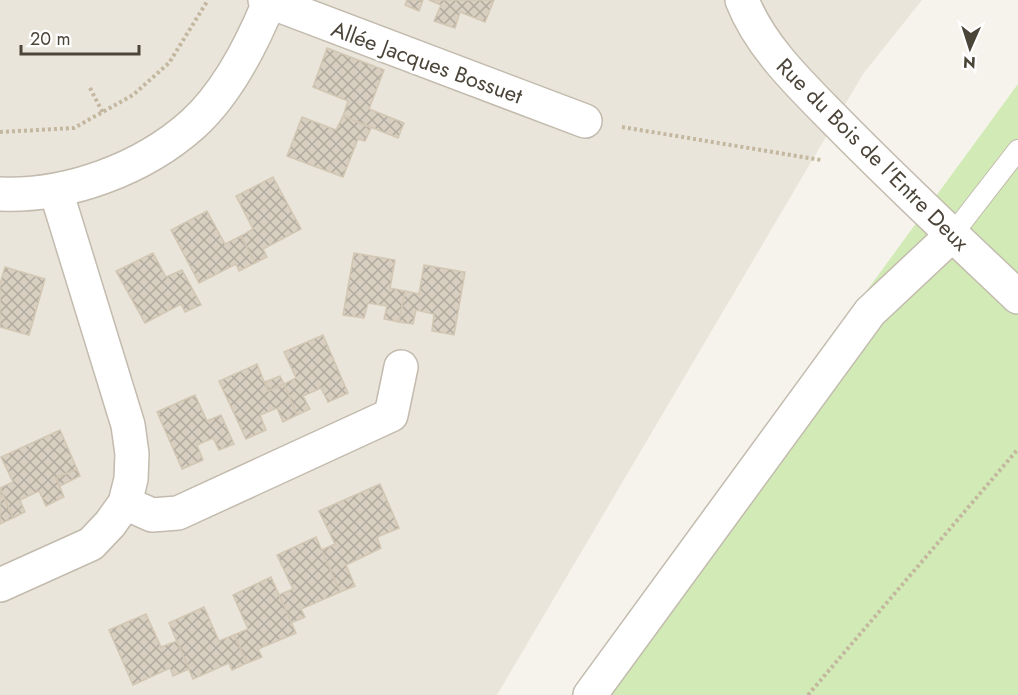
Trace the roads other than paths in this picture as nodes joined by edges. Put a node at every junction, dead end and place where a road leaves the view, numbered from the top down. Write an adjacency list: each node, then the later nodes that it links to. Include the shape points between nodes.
1 (742, 0): 7 (street, Rue du Bois de l'Entre Deux, via 766,45)
2 (268, 1): 3 (street, Allée Jacques Bossuet); 5 (street, via 244,53 194,123 161,148 118,171)
3 (585, 121)
4 (1018, 150): 7 (lane)
5 (56, 191): 6 (street); 10 (street, via 128,425 132,454)
6 (0, 194)
7 (952, 235): 8 (street, Rue du Bois de l'Entre Deux); 12 (street, via 870,312)
8 (1018, 297)
9 (401, 367): 10 (street, via 391,415 178,513 152,515)
10 (125, 503): 11 (street, via 91,544)
11 (0, 585)
12 (590, 695)

